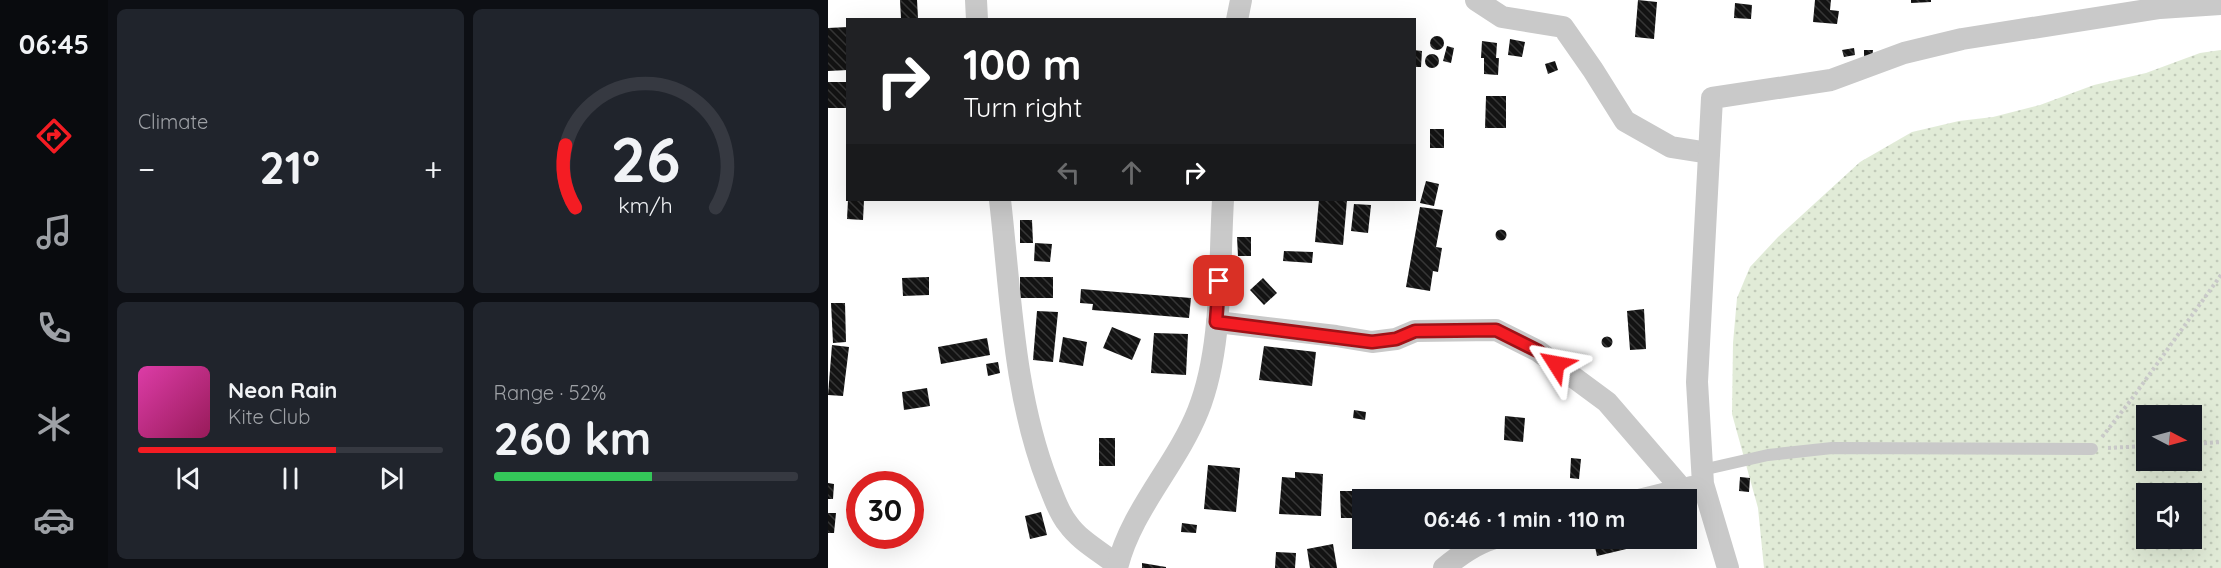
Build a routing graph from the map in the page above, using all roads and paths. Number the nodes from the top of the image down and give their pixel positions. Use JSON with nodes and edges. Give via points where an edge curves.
{"nodes":[{"id":1,"x":976,"y":0,"type":"edge"},
{"id":2,"x":1242,"y":0,"type":"edge"},
{"id":3,"x":1476,"y":0,"type":"edge"},
{"id":4,"x":2221,"y":4,"type":"edge"},
{"id":5,"x":977,"y":18,"type":"edge"},
{"id":6,"x":1238,"y":18,"type":"edge"},
{"id":7,"x":1709,"y":153,"type":"junction"},
{"id":8,"x":1000,"y":201,"type":"edge"},
{"id":9,"x":1223,"y":201,"type":"edge"},
{"id":10,"x":2221,"y":275,"type":"edge"},
{"id":11,"x":1216,"y":322,"type":"junction"},
{"id":12,"x":2221,"y":442,"type":"edge"},
{"id":13,"x":2202,"y":443,"type":"edge"},
{"id":14,"x":2136,"y":447,"type":"edge"},
{"id":15,"x":2092,"y":449,"type":"junction"},
{"id":16,"x":1695,"y":481,"type":"junction"},
{"id":17,"x":1671,"y":489,"type":"edge"},
{"id":18,"x":1471,"y":549,"type":"edge"},
{"id":19,"x":1117,"y":566,"type":"edge"},
{"id":20,"x":1444,"y":568,"type":"edge"},
{"id":21,"x":1728,"y":568,"type":"edge"}],
"edges":[{"from":1,"to":5,"type":"street"},
{"from":2,"to":6,"type":"street"},
{"from":3,"to":7,"type":"street","via":[[1502,17],[1563,27],[1625,121],[1671,147]]},
{"from":4,"to":7,"type":"street","via":[[2160,8],[1962,39],[1904,53],[1831,80],[1712,98]]},
{"from":7,"to":16,"type":"street","via":[[1696,382]]},
{"from":8,"to":19,"type":"street","via":[[1021,384],[1040,460],[1068,525]]},
{"from":9,"to":11,"type":"street"},
{"from":10,"to":15,"type":"path"},
{"from":11,"to":16,"type":"street","via":[[1372,342],[1396,339],[1415,331],[1496,330],[1538,351],[1607,402]]},
{"from":11,"to":19,"type":"street","via":[[1213,363],[1198,412],[1126,540]]},
{"from":12,"to":13,"type":"path"},
{"from":14,"to":15,"type":"path"},
{"from":15,"to":16,"type":"lane","via":[[1832,448],[1768,455]]},
{"from":16,"to":17,"type":"street"},
{"from":16,"to":21,"type":"street"},
{"from":18,"to":20,"type":"street"}]}
